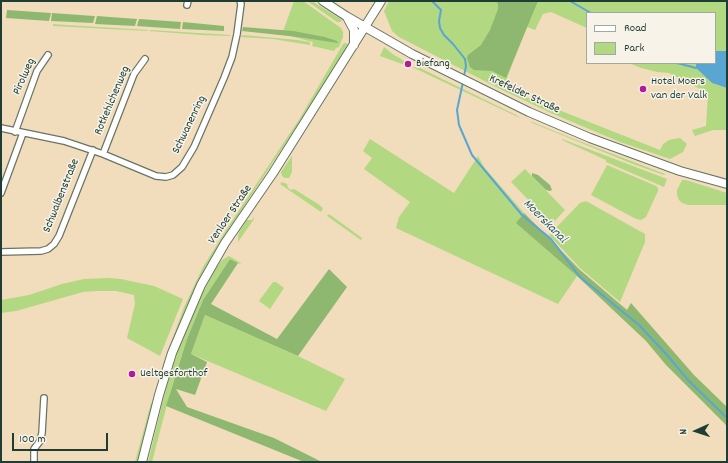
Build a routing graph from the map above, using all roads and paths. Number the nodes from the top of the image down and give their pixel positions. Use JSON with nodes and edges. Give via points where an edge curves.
{"nodes":[{"id":1,"x":240,"y":1,"type":"edge"},
{"id":2,"x":323,"y":1,"type":"edge"},
{"id":3,"x":381,"y":1,"type":"edge"},
{"id":4,"x":346,"y":16,"type":"junction"},
{"id":5,"x":366,"y":27,"type":"junction"},
{"id":6,"x":354,"y":46,"type":"junction"},
{"id":7,"x":48,"y":55,"type":"dead end"},
{"id":8,"x":145,"y":59,"type":"dead end"},
{"id":9,"x":1,"y":128,"type":"edge"},
{"id":10,"x":15,"y":132,"type":"junction"},
{"id":11,"x":23,"y":133,"type":"junction"},
{"id":12,"x":93,"y":150,"type":"junction"},
{"id":13,"x":103,"y":154,"type":"junction"},
{"id":14,"x":727,"y":184,"type":"edge"},
{"id":15,"x":1,"y":193,"type":"edge"},
{"id":16,"x":1,"y":252,"type":"edge"},
{"id":17,"x":44,"y":398,"type":"dead end"},
{"id":18,"x":34,"y":462,"type":"edge"},
{"id":19,"x":142,"y":462,"type":"edge"}],
"edges":[{"from":1,"to":13,"type":"street","name":"Schwanenring","via":[[232,57],[194,147],[177,172],[166,177],[156,176]]},
{"from":2,"to":4,"type":"main road","name":"Krefelder Straße"},
{"from":3,"to":5,"type":"main road","name":"Venloer Straße"},
{"from":4,"to":5,"type":"main road","name":"Krefelder Straße"},
{"from":4,"to":6,"type":"main road","via":[[354,30]]},
{"from":5,"to":6,"type":"main road","name":"Venloer Straße"},
{"from":5,"to":14,"type":"main road","name":"Krefelder Straße","via":[[412,54],[529,112],[590,138],[680,171]]},
{"from":6,"to":19,"type":"main road","name":"Venloer Straße","via":[[229,237],[201,285],[172,353]]},
{"from":7,"to":10,"type":"street","name":"Pirolweg","via":[[37,71]]},
{"from":8,"to":13,"type":"street","name":"Rotkehlchenweg","via":[[134,74]]},
{"from":9,"to":10,"type":"street","name":"Schwanenring"},
{"from":10,"to":11,"type":"street","name":"Schwanenring"},
{"from":11,"to":12,"type":"street","name":"Schwanenring"},
{"from":11,"to":15,"type":"street"},
{"from":12,"to":13,"type":"street","name":"Schwanenring"},
{"from":12,"to":16,"type":"street","name":"Schwalbenstraße","via":[[54,244],[41,251]]},
{"from":17,"to":18,"type":"street","via":[[42,433],[34,449]]}]}
